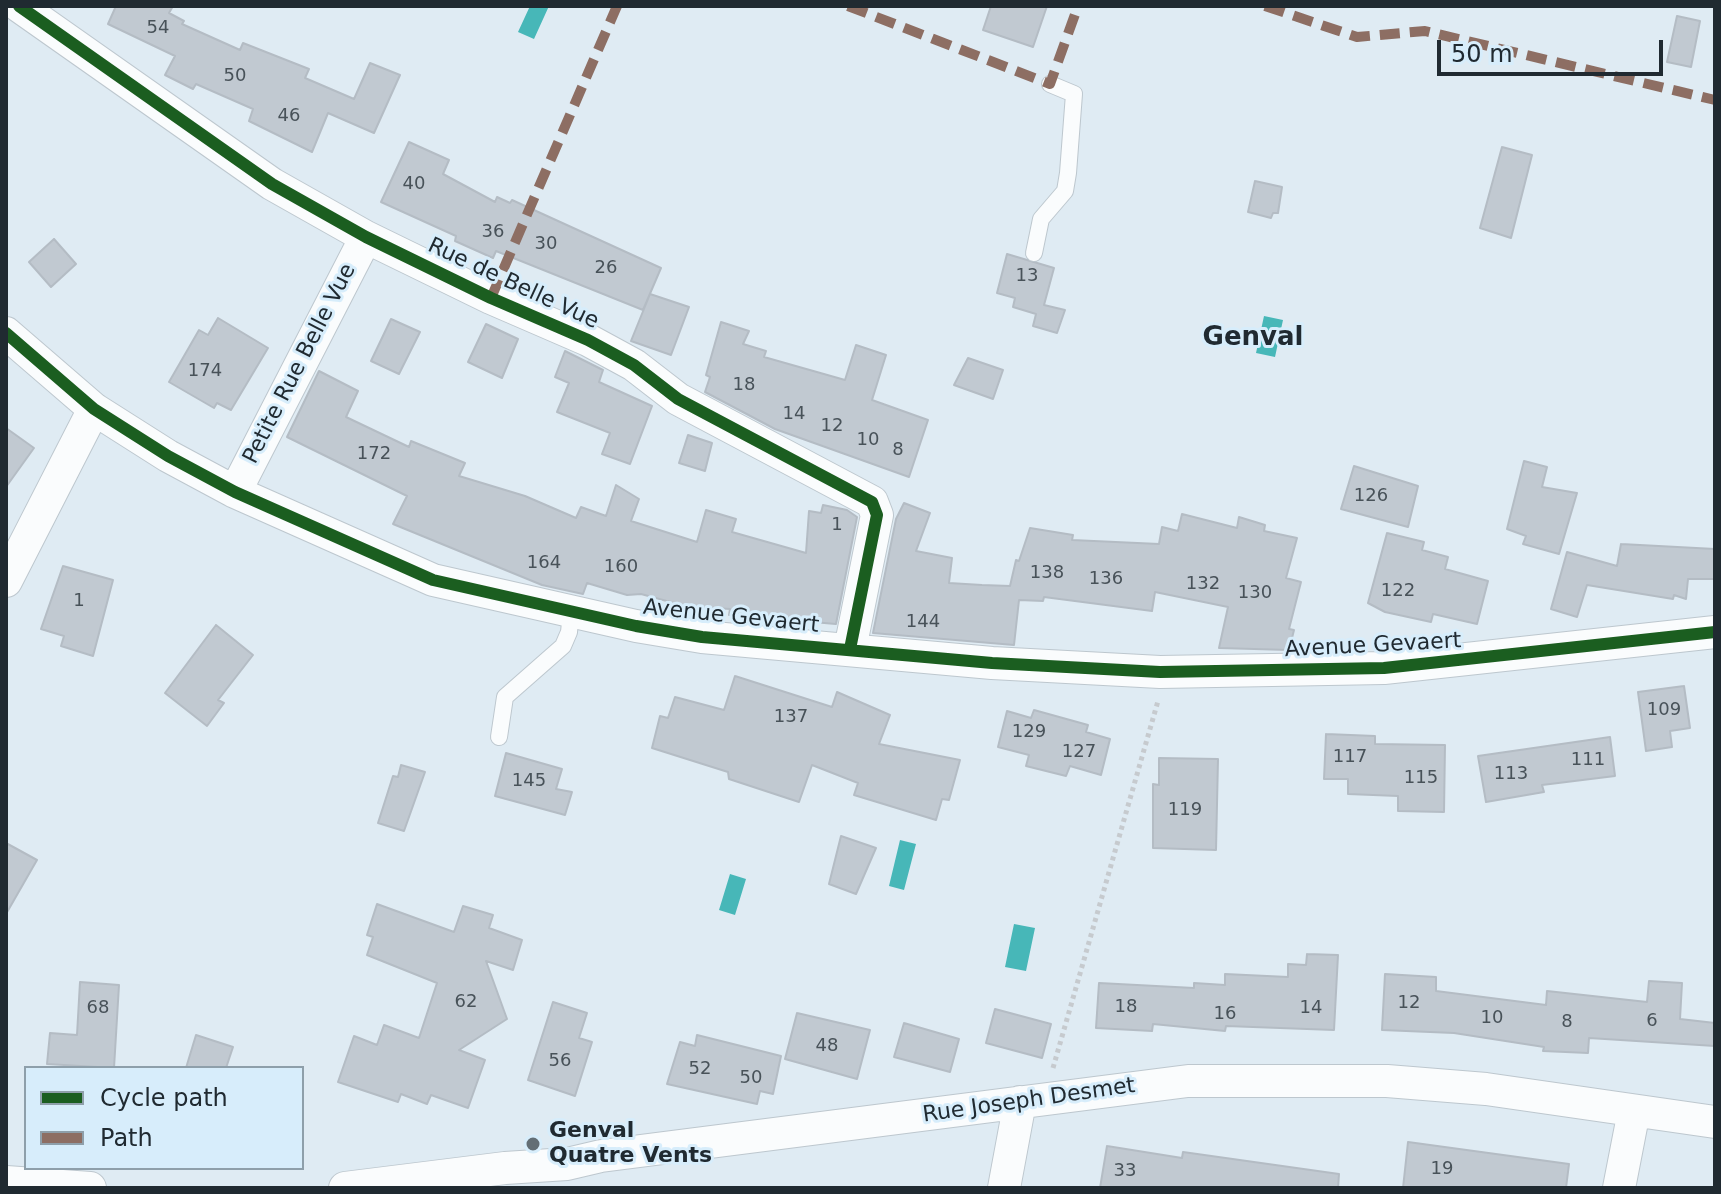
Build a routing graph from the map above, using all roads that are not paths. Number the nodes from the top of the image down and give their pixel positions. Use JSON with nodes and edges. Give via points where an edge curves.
{"nodes":[{"id":1,"x":19,"y":6,"type":"edge"},
{"id":2,"x":1050,"y":84,"type":"dead end"},
{"id":3,"x":366,"y":237,"type":"junction"},
{"id":4,"x":1034,"y":253,"type":"dead end"},
{"id":5,"x":6,"y":333,"type":"edge"},
{"id":6,"x":94,"y":409,"type":"junction"},
{"id":7,"x":235,"y":492,"type":"junction"},
{"id":8,"x":6,"y":581,"type":"edge"},
{"id":9,"x":571,"y":613,"type":"junction"},
{"id":10,"x":1715,"y":632,"type":"edge"},
{"id":11,"x":850,"y":649,"type":"junction"},
{"id":12,"x":499,"y":737,"type":"dead end"},
{"id":13,"x":1032,"y":1101,"type":"junction"},
{"id":14,"x":1634,"y":1111,"type":"junction"},
{"id":15,"x":1715,"y":1122,"type":"edge"},
{"id":16,"x":565,"y":1176,"type":"edge"},
{"id":17,"x":6,"y":1182,"type":"edge"},
{"id":18,"x":90,"y":1188,"type":"edge"},
{"id":19,"x":345,"y":1188,"type":"edge"},
{"id":20,"x":1004,"y":1188,"type":"edge"},
{"id":21,"x":1619,"y":1188,"type":"edge"}],
"edges":[{"from":1,"to":3,"type":"street","name":"Rue de Belle Vue","via":[[272,184]]},
{"from":2,"to":4,"type":"lane","via":[[1074,94],[1068,173],[1065,191],[1041,219]]},
{"from":3,"to":7,"type":"street","name":"Petite Rue Belle Vue"},
{"from":3,"to":11,"type":"street","name":"Rue de Belle Vue","via":[[588,340],[634,365],[678,399],[872,502],[877,515]]},
{"from":5,"to":6,"type":"street","name":"Avenue Gevaert"},
{"from":6,"to":7,"type":"street","name":"Avenue Gevaert"},
{"from":6,"to":8,"type":"street"},
{"from":7,"to":9,"type":"street","name":"Avenue Gevaert","via":[[433,580]]},
{"from":9,"to":11,"type":"street","name":"Avenue Gevaert","via":[[702,637]]},
{"from":9,"to":12,"type":"lane","via":[[563,646],[505,697]]},
{"from":10,"to":11,"type":"street","name":"Avenue Gevaert","via":[[1384,668],[1160,672]]},
{"from":13,"to":14,"type":"street","name":"Rue Joseph Desmet","via":[[1188,1081],[1387,1081]]},
{"from":13,"to":16,"type":"street","name":"Rue Joseph Desmet","via":[[601,1156]]},
{"from":13,"to":20,"type":"street"},
{"from":14,"to":15,"type":"street","name":"Rue Joseph Desmet"},
{"from":14,"to":21,"type":"street"},
{"from":16,"to":19,"type":"street","name":"Rue Joseph Desmet","via":[[505,1168]]},
{"from":17,"to":18,"type":"street"}]}
